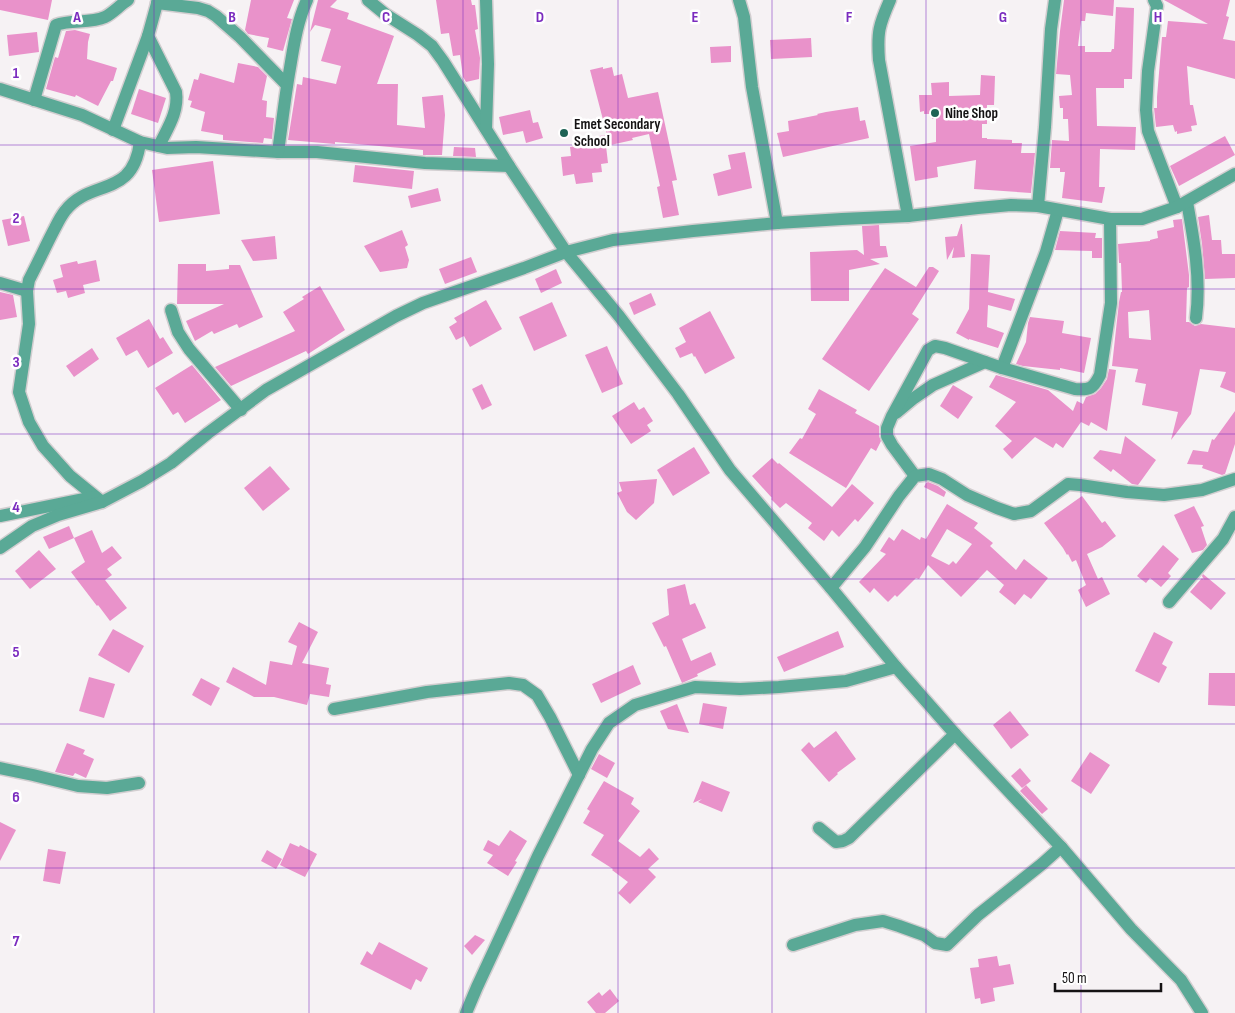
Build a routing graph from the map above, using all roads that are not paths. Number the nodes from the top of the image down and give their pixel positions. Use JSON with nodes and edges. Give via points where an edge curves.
{"nodes":[{"id":1,"x":128,"y":0,"type":"edge"},
{"id":2,"x":307,"y":0,"type":"edge"},
{"id":3,"x":368,"y":0,"type":"edge"},
{"id":4,"x":486,"y":0,"type":"edge"},
{"id":5,"x":739,"y":0,"type":"edge"},
{"id":6,"x":890,"y":0,"type":"edge"},
{"id":7,"x":1055,"y":0,"type":"edge"},
{"id":8,"x":1154,"y":0,"type":"edge"},
{"id":9,"x":157,"y":1,"type":"edge"},
{"id":10,"x":148,"y":36,"type":"junction"},
{"id":11,"x":287,"y":85,"type":"junction"},
{"id":12,"x":0,"y":89,"type":"edge"},
{"id":13,"x":34,"y":100,"type":"junction"},
{"id":14,"x":486,"y":129,"type":"junction"},
{"id":15,"x":113,"y":130,"type":"junction"},
{"id":16,"x":140,"y":142,"type":"junction"},
{"id":17,"x":159,"y":146,"type":"junction"},
{"id":18,"x":278,"y":152,"type":"junction"},
{"id":19,"x":509,"y":166,"type":"junction"},
{"id":20,"x":1235,"y":174,"type":"edge"},
{"id":21,"x":1182,"y":204,"type":"junction"},
{"id":22,"x":1038,"y":206,"type":"junction"},
{"id":23,"x":1058,"y":210,"type":"junction"},
{"id":24,"x":908,"y":216,"type":"junction"},
{"id":25,"x":1110,"y":219,"type":"junction"},
{"id":26,"x":777,"y":223,"type":"junction"},
{"id":27,"x":566,"y":252,"type":"junction"},
{"id":28,"x":0,"y":283,"type":"edge"},
{"id":29,"x":27,"y":291,"type":"junction"},
{"id":30,"x":171,"y":310,"type":"dead end"},
{"id":31,"x":1196,"y":318,"type":"dead end"},
{"id":32,"x":985,"y":362,"type":"junction"},
{"id":33,"x":1002,"y":368,"type":"junction"},
{"id":34,"x":240,"y":410,"type":"junction"},
{"id":35,"x":892,"y":416,"type":"junction"},
{"id":36,"x":915,"y":476,"type":"junction"},
{"id":37,"x":1235,"y":480,"type":"edge"},
{"id":38,"x":98,"y":499,"type":"junction"},
{"id":39,"x":0,"y":516,"type":"edge"},
{"id":40,"x":1235,"y":517,"type":"edge"},
{"id":41,"x":0,"y":548,"type":"edge"},
{"id":42,"x":831,"y":588,"type":"junction"},
{"id":43,"x":1169,"y":602,"type":"dead end"},
{"id":44,"x":896,"y":667,"type":"junction"},
{"id":45,"x":334,"y":709,"type":"dead end"},
{"id":46,"x":955,"y":734,"type":"junction"},
{"id":47,"x":0,"y":768,"type":"edge"},
{"id":48,"x":579,"y":775,"type":"junction"},
{"id":49,"x":138,"y":783,"type":"dead end"},
{"id":50,"x":819,"y":828,"type":"dead end"},
{"id":51,"x":1061,"y":848,"type":"junction"},
{"id":52,"x":793,"y":944,"type":"dead end"},
{"id":53,"x":466,"y":1013,"type":"edge"},
{"id":54,"x":1202,"y":1013,"type":"edge"}],
"edges":[{"from":1,"to":13,"type":"street","via":[[104,17],[56,25]]},
{"from":2,"to":11,"type":"street","via":[[295,39]]},
{"from":3,"to":14,"type":"street","via":[[432,46]]},
{"from":4,"to":14,"type":"street"},
{"from":5,"to":26,"type":"street"},
{"from":6,"to":24,"type":"street","via":[[881,20],[879,60]]},
{"from":7,"to":22,"type":"street"},
{"from":8,"to":21,"type":"street","via":[[1157,6],[1148,71],[1148,131]]},
{"from":9,"to":10,"type":"street"},
{"from":9,"to":11,"type":"street","via":[[208,10]]},
{"from":10,"to":15,"type":"street"},
{"from":10,"to":17,"type":"street","via":[[176,92],[177,101]]},
{"from":11,"to":18,"type":"street"},
{"from":12,"to":13,"type":"street"},
{"from":13,"to":15,"type":"street","via":[[82,115]]},
{"from":14,"to":19,"type":"street"},
{"from":15,"to":16,"type":"street"},
{"from":16,"to":17,"type":"street"},
{"from":16,"to":29,"type":"street","via":[[139,156],[130,172],[116,183],[78,198],[65,211],[29,280]]},
{"from":17,"to":18,"type":"street"},
{"from":18,"to":19,"type":"street"},
{"from":19,"to":27,"type":"street"},
{"from":20,"to":21,"type":"street"},
{"from":21,"to":25,"type":"street","via":[[1142,218]]},
{"from":21,"to":31,"type":"street","via":[[1196,249]]},
{"from":22,"to":23,"type":"street"},
{"from":22,"to":24,"type":"street","via":[[1011,205]]},
{"from":23,"to":25,"type":"street"},
{"from":23,"to":33,"type":"street","via":[[1046,252]]},
{"from":24,"to":26,"type":"street"},
{"from":25,"to":33,"type":"street","via":[[1111,303],[1100,375],[1095,386],[1088,390],[1075,389]]},
{"from":26,"to":27,"type":"street","via":[[613,240]]},
{"from":27,"to":34,"type":"street","via":[[423,303],[266,390]]},
{"from":27,"to":42,"type":"street","via":[[678,394],[730,470]]},
{"from":28,"to":29,"type":"street"},
{"from":29,"to":38,"type":"street","via":[[29,324],[19,392],[29,422],[43,446],[70,476]]},
{"from":30,"to":34,"type":"street","via":[[178,332],[189,349]]},
{"from":32,"to":33,"type":"street"},
{"from":32,"to":35,"type":"street","via":[[933,385]]},
{"from":32,"to":35,"type":"street","via":[[946,348],[935,346],[928,350]]},
{"from":34,"to":38,"type":"street","via":[[142,482]]},
{"from":35,"to":36,"type":"street","via":[[887,436]]},
{"from":36,"to":37,"type":"street","via":[[929,474],[967,495],[1014,514],[1031,511],[1068,484],[1164,495],[1202,490]]},
{"from":36,"to":42,"type":"street","via":[[865,547]]},
{"from":38,"to":39,"type":"street"},
{"from":38,"to":41,"type":"street","via":[[32,526]]},
{"from":40,"to":43,"type":"street","via":[[1223,539]]},
{"from":42,"to":44,"type":"street"},
{"from":44,"to":46,"type":"street"},
{"from":44,"to":48,"type":"street","via":[[846,681],[740,689],[695,687],[635,705],[609,724]]},
{"from":45,"to":48,"type":"street","via":[[427,692],[509,683],[523,685],[537,694]]},
{"from":46,"to":50,"type":"street","via":[[849,838],[836,842]]},
{"from":46,"to":51,"type":"street"},
{"from":47,"to":49,"type":"street","via":[[78,786],[107,788]]},
{"from":48,"to":53,"type":"street"},
{"from":51,"to":52,"type":"street","via":[[978,915],[947,945],[883,921],[856,925]]},
{"from":51,"to":54,"type":"street","via":[[1181,980]]}]}
